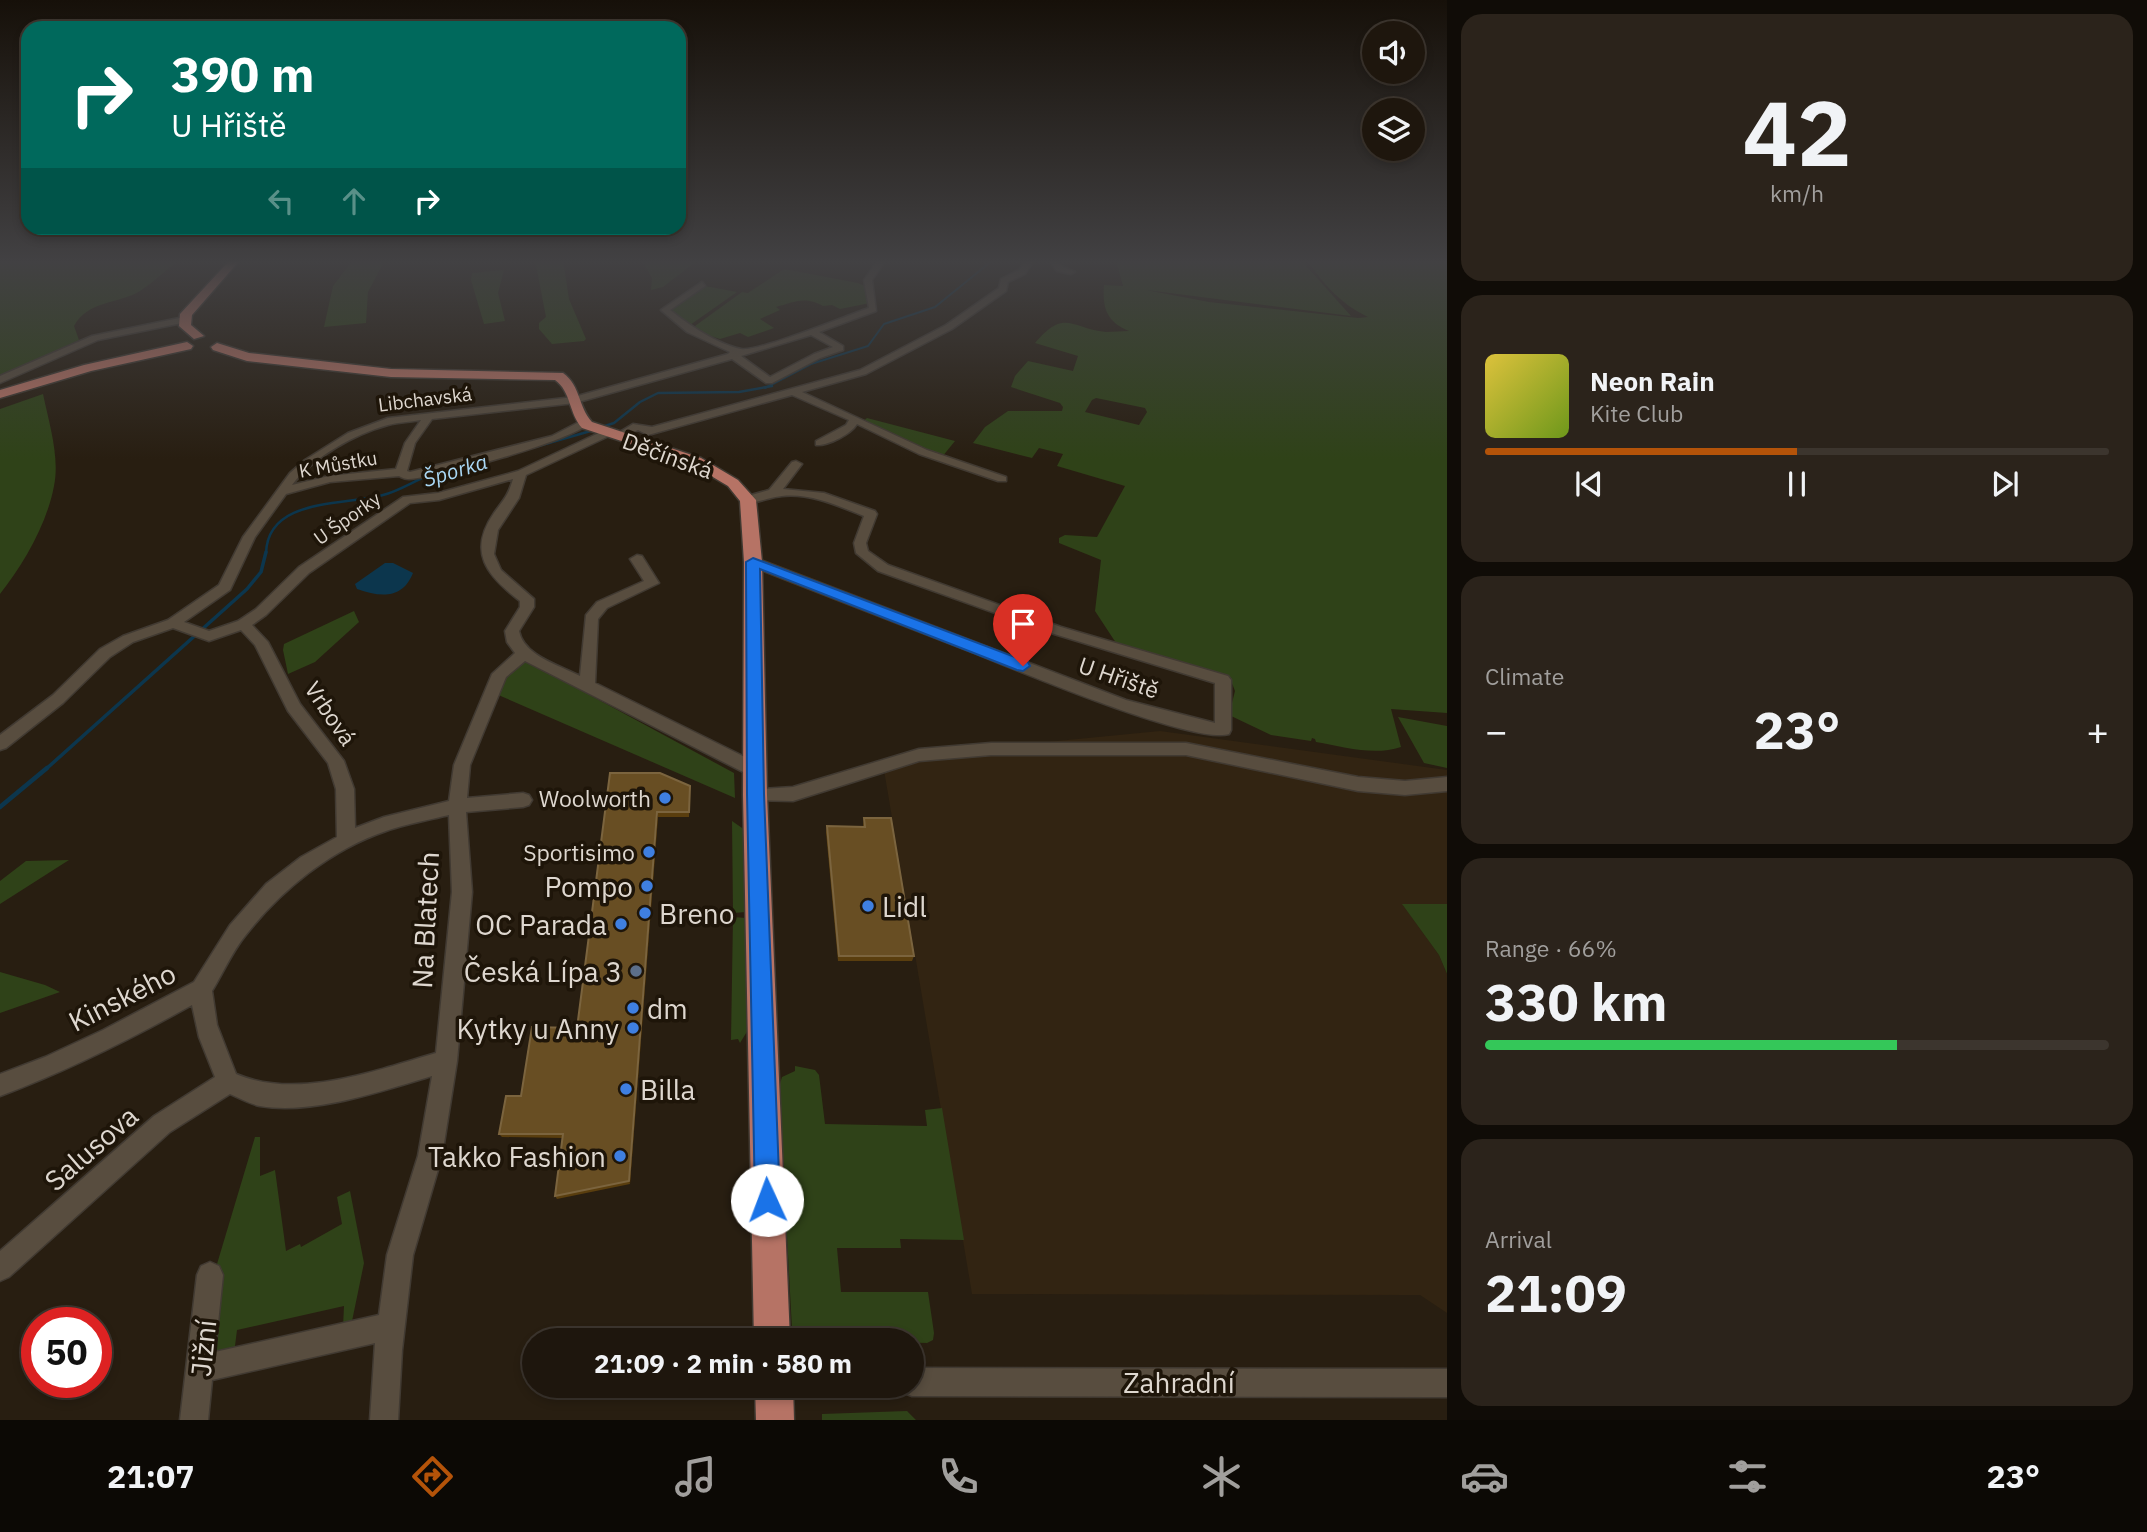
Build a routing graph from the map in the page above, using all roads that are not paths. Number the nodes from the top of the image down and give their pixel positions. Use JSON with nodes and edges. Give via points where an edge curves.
{"nodes":[{"id":1,"x":146,"y":326,"type":"edge"},
{"id":2,"x":186,"y":326,"type":"edge"},
{"id":3,"x":685,"y":326,"type":"edge"},
{"id":4,"x":828,"y":326,"type":"edge"},
{"id":5,"x":951,"y":326,"type":"edge"},
{"id":6,"x":813,"y":332,"type":"junction"},
{"id":7,"x":209,"y":341,"type":"junction"},
{"id":8,"x":736,"y":353,"type":"junction"},
{"id":9,"x":0,"y":380,"type":"edge"},
{"id":10,"x":791,"y":391,"type":"junction"},
{"id":11,"x":0,"y":394,"type":"edge"},
{"id":12,"x":575,"y":400,"type":"junction"},
{"id":13,"x":428,"y":418,"type":"junction"},
{"id":14,"x":855,"y":419,"type":"junction"},
{"id":15,"x":600,"y":430,"type":"junction"},
{"id":16,"x":643,"y":437,"type":"junction"},
{"id":17,"x":820,"y":443,"type":"dead end"},
{"id":18,"x":796,"y":464,"type":"dead end"},
{"id":19,"x":522,"y":473,"type":"junction"},
{"id":20,"x":1002,"y":479,"type":"dead end"},
{"id":21,"x":406,"y":484,"type":"junction"},
{"id":22,"x":281,"y":492,"type":"junction"},
{"id":23,"x":773,"y":493,"type":"junction"},
{"id":24,"x":748,"y":500,"type":"junction"},
{"id":25,"x":637,"y":559,"type":"dead end"},
{"id":26,"x":753,"y":562,"type":"junction"},
{"id":27,"x":173,"y":623,"type":"junction"},
{"id":28,"x":243,"y":624,"type":"junction"},
{"id":29,"x":521,"y":656,"type":"junction"},
{"id":30,"x":587,"y":686,"type":"junction"},
{"id":31,"x":0,"y":744,"type":"edge"},
{"id":32,"x":755,"y":770,"type":"junction"},
{"id":33,"x":1447,"y":784,"type":"edge"},
{"id":34,"x":755,"y":794,"type":"junction"},
{"id":35,"x":523,"y":800,"type":"dead end"},
{"id":36,"x":457,"y":806,"type":"junction"},
{"id":37,"x":346,"y":841,"type":"junction"},
{"id":38,"x":201,"y":989,"type":"junction"},
{"id":39,"x":446,"y":1061,"type":"junction"},
{"id":40,"x":228,"y":1082,"type":"junction"},
{"id":41,"x":0,"y":1085,"type":"edge"},
{"id":42,"x":0,"y":1268,"type":"edge"},
{"id":43,"x":210,"y":1275,"type":"dead end"},
{"id":44,"x":392,"y":1326,"type":"junction"},
{"id":45,"x":772,"y":1328,"type":"edge"},
{"id":46,"x":201,"y":1369,"type":"junction"},
{"id":47,"x":924,"y":1382,"type":"edge"},
{"id":48,"x":1447,"y":1383,"type":"edge"},
{"id":49,"x":774,"y":1398,"type":"edge"},
{"id":50,"x":194,"y":1420,"type":"edge"},
{"id":51,"x":384,"y":1420,"type":"edge"},
{"id":52,"x":775,"y":1420,"type":"edge"}],
"edges":[{"from":1,"to":9,"type":"street","via":[[95,338]]},
{"from":2,"to":7,"type":"main road"},
{"from":3,"to":8,"type":"street"},
{"from":4,"to":6,"type":"street","name":"Libchavská"},
{"from":5,"to":10,"type":"street","via":[[863,372]]},
{"from":6,"to":8,"type":"street","name":"Libchavská"},
{"from":6,"to":8,"type":"street","via":[[840,348],[769,381]]},
{"from":7,"to":11,"type":"main road","via":[[88,368]]},
{"from":7,"to":12,"type":"main road","via":[[247,357],[410,375],[546,373],[567,381]]},
{"from":8,"to":12,"type":"street","name":"Libchavská"},
{"from":10,"to":14,"type":"street"},
{"from":10,"to":16,"type":"street"},
{"from":12,"to":13,"type":"street","name":"Libchavská"},
{"from":12,"to":15,"type":"main road","via":[[580,418]]},
{"from":13,"to":21,"type":"street","name":"K Můstku","via":[[410,443]]},
{"from":13,"to":22,"type":"street","name":"Libchavská","via":[[364,428],[309,462]]},
{"from":14,"to":17,"type":"street","via":[[850,427]]},
{"from":14,"to":20,"type":"street","via":[[923,452]]},
{"from":15,"to":16,"type":"main road","name":"Děčínská"},
{"from":15,"to":19,"type":"street","name":"U Šporky"},
{"from":15,"to":21,"type":"street","name":"K Můstku","via":[[455,466]]},
{"from":16,"to":24,"type":"main road","name":"Děčínská","via":[[716,471]]},
{"from":18,"to":23,"type":"street"},
{"from":19,"to":21,"type":"street","name":"U Šporky","via":[[439,496]]},
{"from":19,"to":29,"type":"street","via":[[486,548],[494,573],[527,599],[512,631]]},
{"from":21,"to":22,"type":"street","name":"K Můstku","via":[[330,479]]},
{"from":21,"to":28,"type":"street","name":"U Šporky"},
{"from":22,"to":27,"type":"street","name":"Libchavská","via":[[249,537],[225,587]]},
{"from":23,"to":24,"type":"street"},
{"from":23,"to":26,"type":"street","name":"U Hřiště","via":[[819,494],[871,514],[860,542],[862,553],[883,568],[1056,630],[1223,680],[1223,730],[1121,704]]},
{"from":24,"to":26,"type":"main road"},
{"from":25,"to":30,"type":"street","via":[[652,583],[603,605],[591,618]]},
{"from":26,"to":32,"type":"main road"},
{"from":27,"to":28,"type":"street","name":"U Šporky","via":[[197,633],[225,632]]},
{"from":27,"to":31,"type":"street","name":"Libchavská","via":[[128,639],[105,653],[58,699]]},
{"from":28,"to":37,"type":"street","name":"Vrbová","via":[[261,642],[294,707],[336,761],[345,789]]},
{"from":29,"to":30,"type":"street"},
{"from":29,"to":36,"type":"street","name":"Na Blatech","via":[[500,674],[474,734],[462,765]]},
{"from":30,"to":32,"type":"street"},
{"from":32,"to":34,"type":"main road"},
{"from":33,"to":34,"type":"street","via":[[1405,788],[1358,784],[1186,750],[992,748],[919,755],[793,794]]},
{"from":34,"to":45,"type":"main road"},
{"from":35,"to":36,"type":"street","name":"Kinského"},
{"from":36,"to":37,"type":"street","name":"Kinského","via":[[384,824]]},
{"from":36,"to":39,"type":"street","name":"Na Blatech","via":[[462,892]]},
{"from":37,"to":38,"type":"street","name":"Kinského","via":[[273,890],[237,931]]},
{"from":38,"to":40,"type":"street","via":[[209,1041]]},
{"from":38,"to":41,"type":"street","name":"Kinského","via":[[99,1044]]},
{"from":39,"to":40,"type":"street","via":[[309,1094],[262,1095]]},
{"from":39,"to":44,"type":"street","name":"Na Blatech","via":[[430,1156],[400,1255]]},
{"from":40,"to":42,"type":"street","name":"Salusova","via":[[162,1125]]},
{"from":43,"to":46,"type":"street","name":"Jižní"},
{"from":44,"to":46,"type":"street"},
{"from":44,"to":51,"type":"street","name":"Na Blatech"},
{"from":46,"to":50,"type":"street","name":"Jižní"},
{"from":47,"to":48,"type":"street","name":"Zahradní"},
{"from":49,"to":52,"type":"main road"}]}
